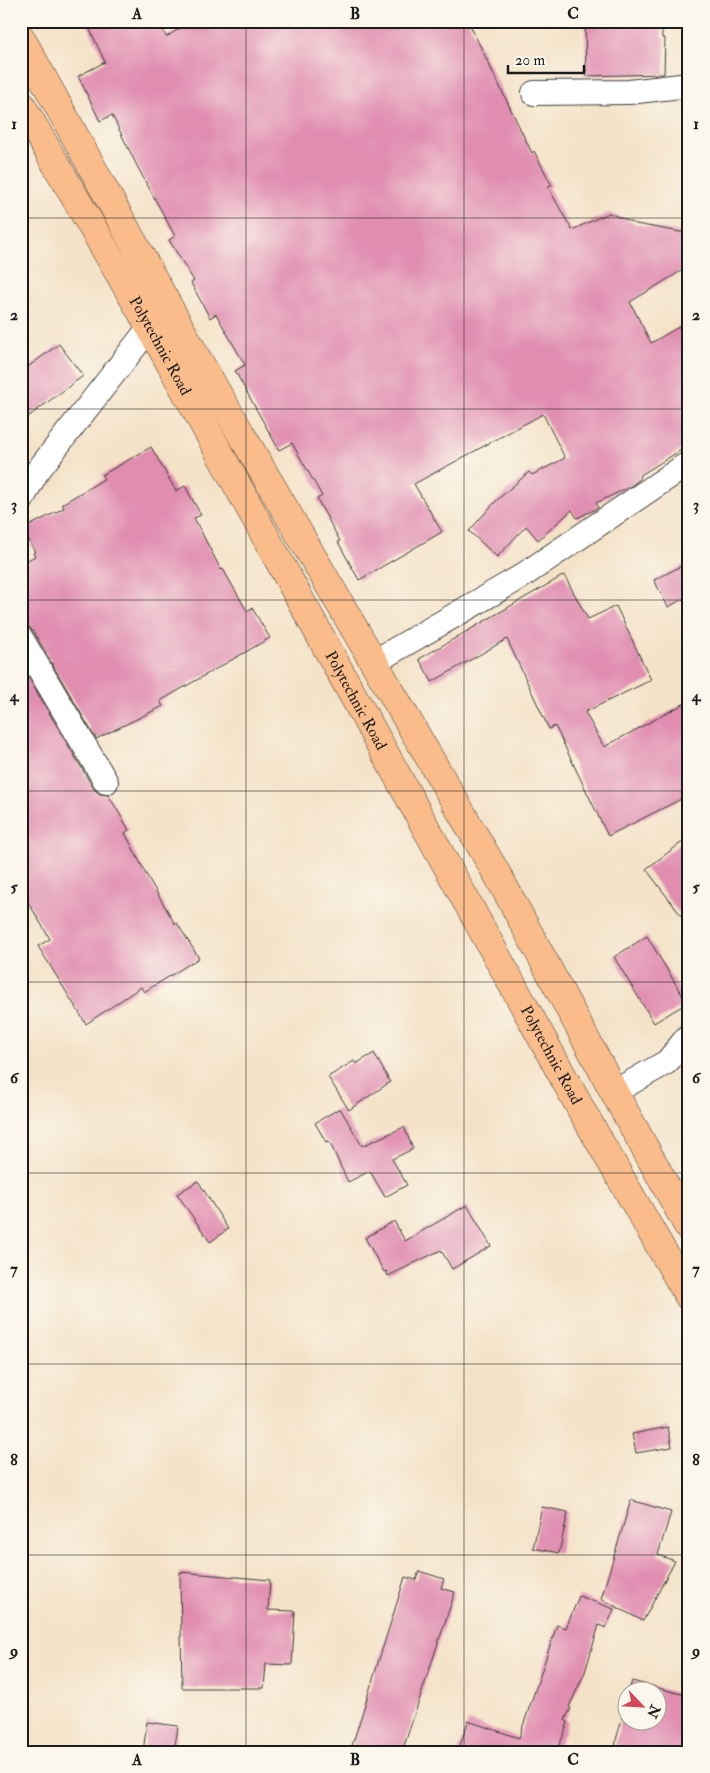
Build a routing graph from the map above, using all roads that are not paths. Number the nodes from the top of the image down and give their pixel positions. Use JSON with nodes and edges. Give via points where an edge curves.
{"nodes":[{"id":1,"x":21,"y":38,"type":"edge"},
{"id":2,"x":689,"y":85,"type":"edge"},
{"id":3,"x":534,"y":93,"type":"dead end"},
{"id":4,"x":21,"y":104,"type":"edge"},
{"id":5,"x":150,"y":327,"type":"junction"},
{"id":6,"x":689,"y":463,"type":"edge"},
{"id":7,"x":21,"y":501,"type":"edge"},
{"id":8,"x":21,"y":638,"type":"edge"},
{"id":9,"x":374,"y":662,"type":"junction"},
{"id":10,"x":106,"y":782,"type":"dead end"},
{"id":11,"x":689,"y":1035,"type":"edge"},
{"id":12,"x":614,"y":1092,"type":"junction"},
{"id":13,"x":689,"y":1228,"type":"edge"},
{"id":14,"x":689,"y":1297,"type":"edge"}],
"edges":[{"from":1,"to":9,"type":"main road","name":"Polytechnic Road","via":[[193,351]]},
{"from":2,"to":3,"type":"street","via":[[629,92]]},
{"from":4,"to":5,"type":"main road","name":"Polytechnic Road"},
{"from":5,"to":7,"type":"street","via":[[36,473]]},
{"from":5,"to":14,"type":"main road","name":"Polytechnic Road","via":[[577,1102]]},
{"from":6,"to":9,"type":"street","via":[[519,578]]},
{"from":8,"to":10,"type":"street"},
{"from":9,"to":12,"type":"main road","name":"Polytechnic Road","via":[[501,881]]},
{"from":11,"to":12,"type":"street","via":[[667,1062]]},
{"from":12,"to":13,"type":"main road","name":"Polytechnic Road"}]}
